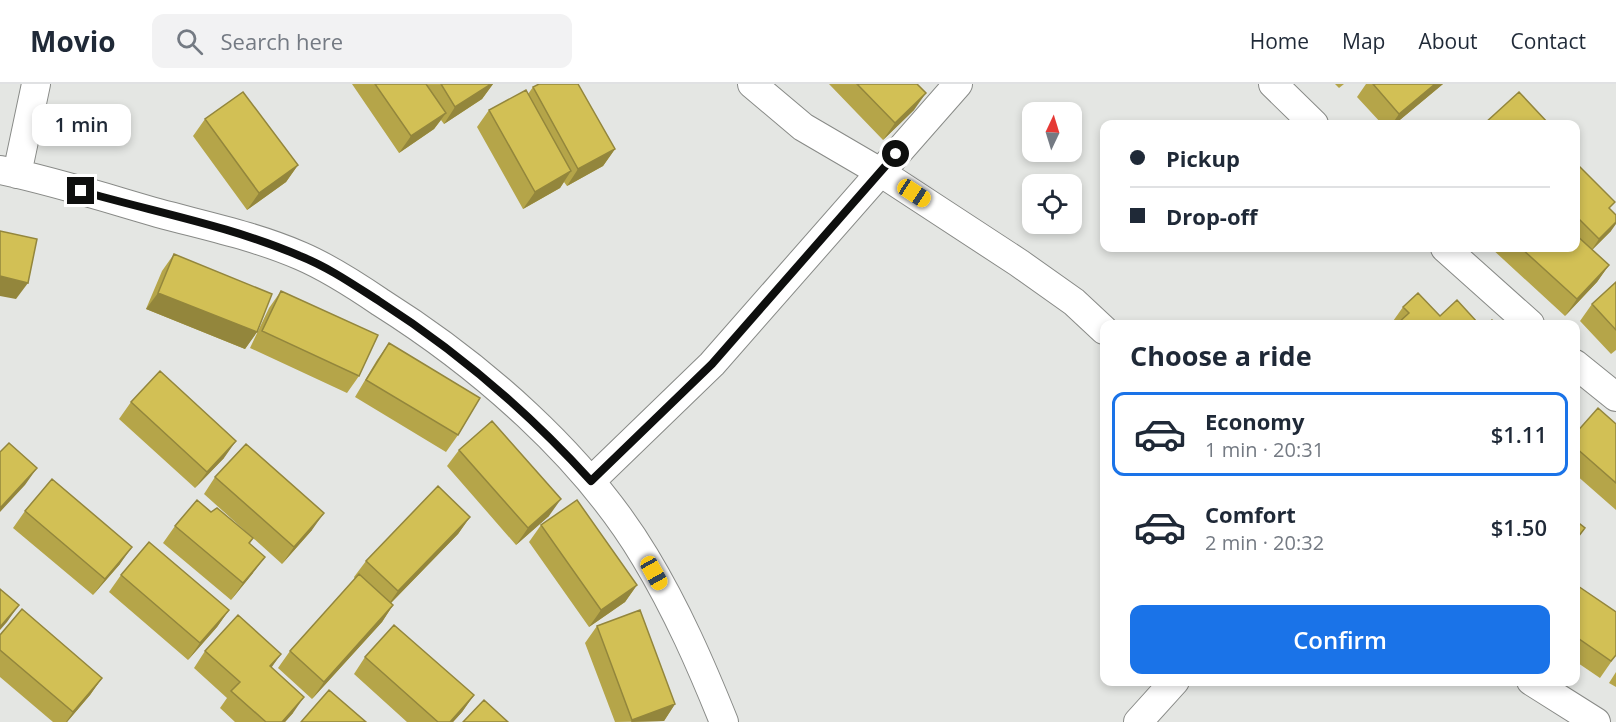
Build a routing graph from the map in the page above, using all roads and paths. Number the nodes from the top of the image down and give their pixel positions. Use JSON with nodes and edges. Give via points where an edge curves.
{"nodes":[{"id":1,"x":36,"y":84,"type":"edge"},
{"id":2,"x":752,"y":84,"type":"edge"},
{"id":3,"x":958,"y":84,"type":"edge"},
{"id":4,"x":1273,"y":84,"type":"edge"},
{"id":5,"x":1310,"y":120,"type":"edge"},
{"id":6,"x":9,"y":172,"type":"edge"},
{"id":7,"x":880,"y":172,"type":"junction"},
{"id":8,"x":1449,"y":252,"type":"edge"},
{"id":9,"x":1526,"y":320,"type":"edge"},
{"id":10,"x":1100,"y":326,"type":"edge"},
{"id":11,"x":1580,"y":368,"type":"edge"},
{"id":12,"x":1616,"y":397,"type":"edge"},
{"id":13,"x":591,"y":481,"type":"junction"},
{"id":14,"x":1170,"y":686,"type":"edge"},
{"id":15,"x":1539,"y":686,"type":"edge"},
{"id":16,"x":724,"y":722,"type":"edge"},
{"id":17,"x":1138,"y":722,"type":"edge"},
{"id":18,"x":1596,"y":722,"type":"edge"}],
"edges":[{"from":1,"to":6,"type":"street"},
{"from":2,"to":7,"type":"street","via":[[803,127]]},
{"from":3,"to":7,"type":"street"},
{"from":4,"to":5,"type":"street"},
{"from":6,"to":13,"type":"street","via":[[255,238],[350,282],[416,324],[479,373]]},
{"from":7,"to":10,"type":"street","via":[[1019,262]]},
{"from":7,"to":13,"type":"street","via":[[712,364]]},
{"from":8,"to":9,"type":"street"},
{"from":11,"to":12,"type":"street"},
{"from":13,"to":16,"type":"street","via":[[644,555],[675,610]]},
{"from":14,"to":17,"type":"street"},
{"from":15,"to":18,"type":"street"}]}
